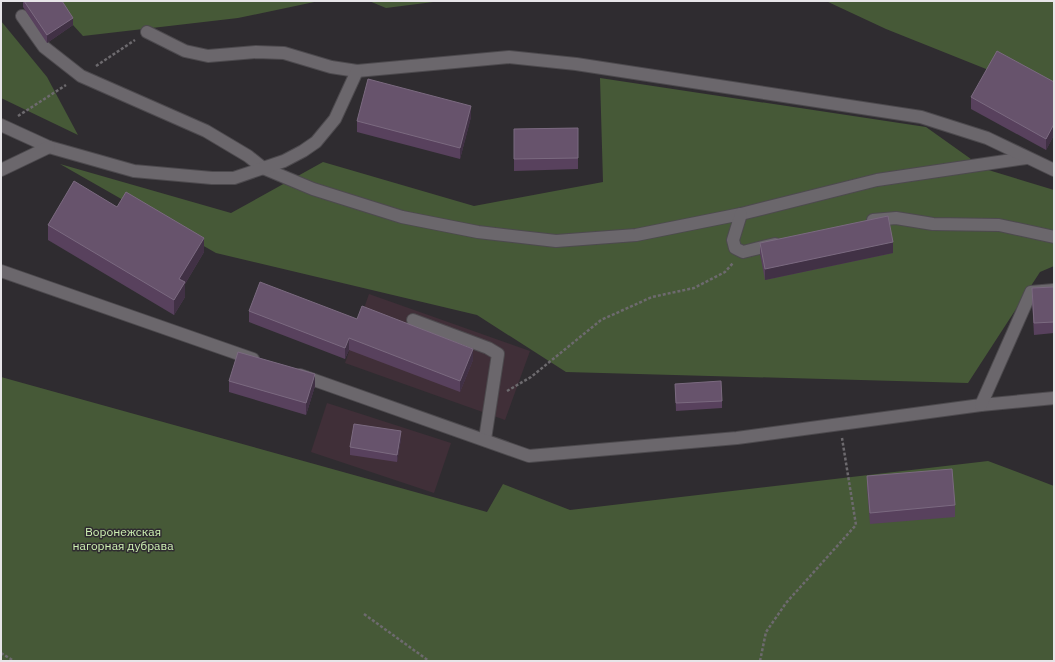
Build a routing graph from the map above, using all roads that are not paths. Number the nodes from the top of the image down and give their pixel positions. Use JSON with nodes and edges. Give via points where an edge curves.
{"nodes":[{"id":1,"x":22,"y":16,"type":"dead end"},
{"id":2,"x":147,"y":32,"type":"dead end"},
{"id":3,"x":357,"y":71,"type":"junction"},
{"id":4,"x":2,"y":127,"type":"edge"},
{"id":5,"x":49,"y":147,"type":"junction"},
{"id":6,"x":1026,"y":158,"type":"junction"},
{"id":7,"x":263,"y":168,"type":"junction"},
{"id":8,"x":1,"y":170,"type":"edge"},
{"id":9,"x":1054,"y":170,"type":"edge"},
{"id":10,"x":741,"y":214,"type":"junction"},
{"id":11,"x":861,"y":223,"type":"edge"},
{"id":12,"x":1054,"y":237,"type":"edge"},
{"id":13,"x":788,"y":240,"type":"edge"},
{"id":14,"x":1,"y":270,"type":"edge"},
{"id":15,"x":1054,"y":290,"type":"edge"},
{"id":16,"x":413,"y":320,"type":"dead end"},
{"id":17,"x":267,"y":363,"type":"edge"},
{"id":18,"x":289,"y":371,"type":"edge"},
{"id":19,"x":1054,"y":398,"type":"edge"},
{"id":20,"x":981,"y":404,"type":"junction"},
{"id":21,"x":485,"y":439,"type":"junction"}],
"edges":[{"from":1,"to":7,"type":"street","via":[[44,47],[81,76],[206,131]]},
{"from":2,"to":3,"type":"street","via":[[185,51],[208,56],[256,52],[284,53],[330,67]]},
{"from":3,"to":6,"type":"street","via":[[509,57],[576,64],[921,117],[987,138]]},
{"from":3,"to":7,"type":"street","via":[[335,119],[316,142],[284,161]]},
{"from":4,"to":5,"type":"street"},
{"from":5,"to":7,"type":"street","via":[[134,171],[234,178]]},
{"from":5,"to":8,"type":"street"},
{"from":6,"to":9,"type":"street"},
{"from":6,"to":10,"type":"street","via":[[877,180]]},
{"from":7,"to":10,"type":"street","via":[[313,189],[402,217],[478,232],[556,241],[636,235]]},
{"from":10,"to":13,"type":"street","via":[[733,240],[735,248],[743,252]]},
{"from":11,"to":12,"type":"street","via":[[896,218],[933,224],[999,225]]},
{"from":14,"to":17,"type":"street"},
{"from":15,"to":20,"type":"street","via":[[1031,292]]},
{"from":16,"to":21,"type":"street","via":[[498,354]]},
{"from":18,"to":21,"type":"street"},
{"from":19,"to":20,"type":"street"},
{"from":20,"to":21,"type":"street","via":[[737,438],[529,456]]}]}
